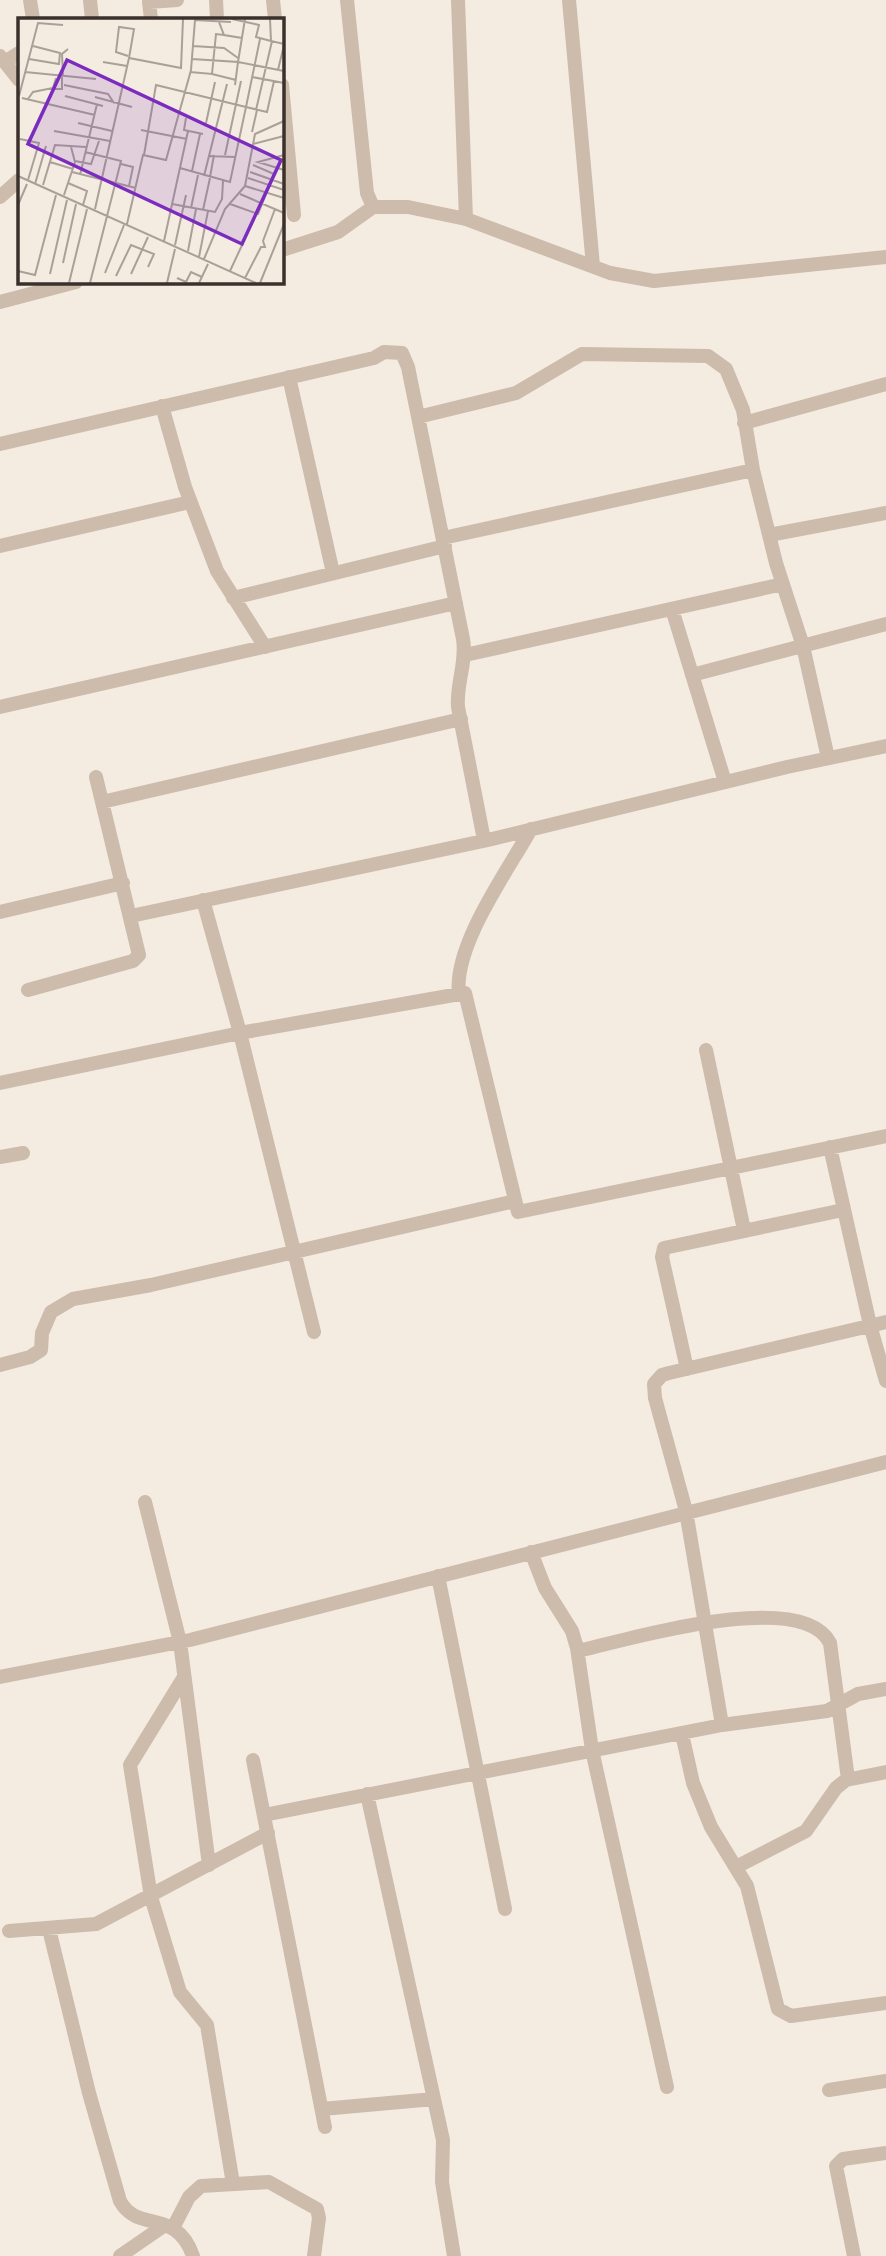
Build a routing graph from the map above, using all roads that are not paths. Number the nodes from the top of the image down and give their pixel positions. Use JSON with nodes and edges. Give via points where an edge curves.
{"nodes":[{"id":1,"x":30,"y":0,"type":"edge"},
{"id":2,"x":89,"y":0,"type":"edge"},
{"id":3,"x":177,"y":0,"type":"edge"},
{"id":4,"x":216,"y":0,"type":"edge"},
{"id":5,"x":273,"y":0,"type":"edge"},
{"id":6,"x":347,"y":0,"type":"edge"},
{"id":7,"x":457,"y":0,"type":"edge"},
{"id":8,"x":569,"y":0,"type":"edge"},
{"id":9,"x":149,"y":1,"type":"edge"},
{"id":10,"x":33,"y":18,"type":"edge"},
{"id":11,"x":92,"y":18,"type":"edge"},
{"id":12,"x":217,"y":18,"type":"edge"},
{"id":13,"x":275,"y":18,"type":"edge"},
{"id":14,"x":2,"y":59,"type":"edge"},
{"id":15,"x":18,"y":79,"type":"edge"},
{"id":16,"x":284,"y":107,"type":"edge"},
{"id":17,"x":18,"y":181,"type":"edge"},
{"id":18,"x":0,"y":197,"type":"edge"},
{"id":19,"x":373,"y":207,"type":"junction"},
{"id":20,"x":294,"y":215,"type":"dead end"},
{"id":21,"x":466,"y":219,"type":"junction"},
{"id":22,"x":284,"y":249,"type":"edge"},
{"id":23,"x":886,"y":257,"type":"edge"},
{"id":24,"x":593,"y":266,"type":"junction"},
{"id":25,"x":68,"y":284,"type":"edge"},
{"id":26,"x":0,"y":302,"type":"edge"},
{"id":27,"x":289,"y":377,"type":"junction"},
{"id":28,"x":886,"y":384,"type":"edge"},
{"id":29,"x":162,"y":406,"type":"junction"},
{"id":30,"x":418,"y":417,"type":"junction"},
{"id":31,"x":744,"y":423,"type":"junction"},
{"id":32,"x":0,"y":444,"type":"edge"},
{"id":33,"x":753,"y":470,"type":"junction"},
{"id":34,"x":190,"y":502,"type":"junction"},
{"id":35,"x":886,"y":513,"type":"edge"},
{"id":36,"x":769,"y":535,"type":"junction"},
{"id":37,"x":444,"y":542,"type":"junction"},
{"id":38,"x":0,"y":546,"type":"edge"},
{"id":39,"x":333,"y":573,"type":"junction"},
{"id":40,"x":783,"y":584,"type":"junction"},
{"id":41,"x":233,"y":598,"type":"junction"},
{"id":42,"x":456,"y":603,"type":"junction"},
{"id":43,"x":672,"y":609,"type":"junction"},
{"id":44,"x":886,"y":624,"type":"edge"},
{"id":45,"x":803,"y":646,"type":"junction"},
{"id":46,"x":265,"y":647,"type":"junction"},
{"id":47,"x":465,"y":655,"type":"junction"},
{"id":48,"x":692,"y":676,"type":"junction"},
{"id":49,"x":0,"y":707,"type":"edge"},
{"id":50,"x":461,"y":719,"type":"junction"},
{"id":51,"x":886,"y":746,"type":"edge"},
{"id":52,"x":828,"y":758,"type":"junction"},
{"id":53,"x":96,"y":777,"type":"dead end"},
{"id":54,"x":725,"y":782,"type":"junction"},
{"id":55,"x":102,"y":802,"type":"junction"},
{"id":56,"x":531,"y":829,"type":"junction"},
{"id":57,"x":484,"y":840,"type":"junction"},
{"id":58,"x":122,"y":883,"type":"junction"},
{"id":59,"x":203,"y":900,"type":"junction"},
{"id":60,"x":0,"y":912,"type":"edge"},
{"id":61,"x":131,"y":916,"type":"junction"},
{"id":62,"x":28,"y":990,"type":"dead end"},
{"id":63,"x":459,"y":994,"type":"junction"},
{"id":64,"x":240,"y":1033,"type":"junction"},
{"id":65,"x":706,"y":1050,"type":"dead end"},
{"id":66,"x":0,"y":1083,"type":"edge"},
{"id":67,"x":886,"y":1136,"type":"edge"},
{"id":68,"x":830,"y":1147,"type":"junction"},
{"id":69,"x":23,"y":1153,"type":"dead end"},
{"id":70,"x":0,"y":1157,"type":"edge"},
{"id":71,"x":731,"y":1167,"type":"junction"},
{"id":72,"x":515,"y":1201,"type":"junction"},
{"id":73,"x":843,"y":1210,"type":"junction"},
{"id":74,"x":744,"y":1230,"type":"junction"},
{"id":75,"x":294,"y":1251,"type":"junction"},
{"id":76,"x":886,"y":1322,"type":"edge"},
{"id":77,"x":870,"y":1325,"type":"junction"},
{"id":78,"x":313,"y":1332,"type":"dead end"},
{"id":79,"x":0,"y":1365,"type":"edge"},
{"id":80,"x":687,"y":1369,"type":"junction"},
{"id":81,"x":886,"y":1381,"type":"edge"},
{"id":82,"x":886,"y":1462,"type":"edge"},
{"id":83,"x":145,"y":1502,"type":"dead end"},
{"id":84,"x":686,"y":1511,"type":"junction"},
{"id":85,"x":531,"y":1552,"type":"junction"},
{"id":86,"x":438,"y":1576,"type":"junction"},
{"id":87,"x":705,"y":1622,"type":"junction"},
{"id":88,"x":180,"y":1642,"type":"junction"},
{"id":89,"x":578,"y":1651,"type":"junction"},
{"id":90,"x":0,"y":1677,"type":"edge"},
{"id":91,"x":184,"y":1677,"type":"junction"},
{"id":92,"x":886,"y":1689,"type":"edge"},
{"id":93,"x":840,"y":1706,"type":"junction"},
{"id":94,"x":722,"y":1725,"type":"junction"},
{"id":95,"x":682,"y":1734,"type":"junction"},
{"id":96,"x":592,"y":1750,"type":"junction"},
{"id":97,"x":253,"y":1760,"type":"dead end"},
{"id":98,"x":478,"y":1771,"type":"junction"},
{"id":99,"x":886,"y":1772,"type":"edge"},
{"id":100,"x":848,"y":1779,"type":"junction"},
{"id":101,"x":367,"y":1794,"type":"junction"},
{"id":102,"x":264,"y":1815,"type":"junction"},
{"id":103,"x":268,"y":1833,"type":"junction"},
{"id":104,"x":209,"y":1865,"type":"junction"},
{"id":105,"x":736,"y":1867,"type":"junction"},
{"id":106,"x":151,"y":1897,"type":"junction"},
{"id":107,"x":505,"y":1909,"type":"dead end"},
{"id":108,"x":49,"y":1929,"type":"junction"},
{"id":109,"x":9,"y":1931,"type":"dead end"},
{"id":110,"x":886,"y":2003,"type":"edge"},
{"id":111,"x":886,"y":2081,"type":"edge"},
{"id":112,"x":667,"y":2087,"type":"dead end"},
{"id":113,"x":830,"y":2090,"type":"dead end"},
{"id":114,"x":434,"y":2099,"type":"junction"},
{"id":115,"x":322,"y":2109,"type":"junction"},
{"id":116,"x":325,"y":2127,"type":"dead end"},
{"id":117,"x":886,"y":2152,"type":"edge"},
{"id":118,"x":233,"y":2184,"type":"junction"},
{"id":119,"x":169,"y":2227,"type":"junction"},
{"id":120,"x":120,"y":2256,"type":"edge"},
{"id":121,"x":194,"y":2256,"type":"edge"},
{"id":122,"x":314,"y":2256,"type":"edge"},
{"id":123,"x":454,"y":2256,"type":"edge"},
{"id":124,"x":854,"y":2256,"type":"edge"}],
"edges":[{"from":1,"to":10,"type":"street"},
{"from":2,"to":11,"type":"street"},
{"from":3,"to":9,"type":"street"},
{"from":4,"to":12,"type":"street"},
{"from":5,"to":13,"type":"street"},
{"from":6,"to":19,"type":"street","via":[[367,193]]},
{"from":7,"to":21,"type":"street"},
{"from":8,"to":24,"type":"street"},
{"from":14,"to":15,"type":"street"},
{"from":16,"to":20,"type":"street"},
{"from":17,"to":18,"type":"street"},
{"from":19,"to":21,"type":"street","via":[[408,207]]},
{"from":19,"to":22,"type":"street","via":[[338,232]]},
{"from":21,"to":24,"type":"street"},
{"from":23,"to":24,"type":"street","via":[[654,281]]},
{"from":25,"to":26,"type":"street"},
{"from":27,"to":29,"type":"street"},
{"from":27,"to":30,"type":"street","via":[[398,351],[405,357]]},
{"from":27,"to":39,"type":"street"},
{"from":28,"to":31,"type":"street"},
{"from":29,"to":32,"type":"street"},
{"from":29,"to":34,"type":"street"},
{"from":30,"to":31,"type":"street","via":[[516,393],[577,355],[627,354],[715,359],[732,380]]},
{"from":30,"to":37,"type":"street"},
{"from":31,"to":33,"type":"street"},
{"from":33,"to":36,"type":"street"},
{"from":33,"to":37,"type":"street"},
{"from":34,"to":38,"type":"street"},
{"from":34,"to":41,"type":"street","via":[[217,571]]},
{"from":35,"to":36,"type":"street"},
{"from":36,"to":40,"type":"street"},
{"from":37,"to":39,"type":"street"},
{"from":37,"to":42,"type":"street"},
{"from":39,"to":41,"type":"street"},
{"from":40,"to":43,"type":"street"},
{"from":40,"to":45,"type":"street"},
{"from":41,"to":46,"type":"street"},
{"from":42,"to":46,"type":"street"},
{"from":42,"to":47,"type":"street"},
{"from":43,"to":47,"type":"street"},
{"from":43,"to":48,"type":"street"},
{"from":44,"to":45,"type":"street"},
{"from":45,"to":48,"type":"street"},
{"from":45,"to":52,"type":"street"},
{"from":46,"to":49,"type":"street"},
{"from":47,"to":50,"type":"street","via":[[457,689]]},
{"from":48,"to":54,"type":"street"},
{"from":50,"to":55,"type":"street"},
{"from":50,"to":57,"type":"street"},
{"from":51,"to":52,"type":"street"},
{"from":52,"to":54,"type":"street"},
{"from":53,"to":55,"type":"street"},
{"from":54,"to":56,"type":"street"},
{"from":55,"to":58,"type":"street"},
{"from":56,"to":57,"type":"street"},
{"from":56,"to":63,"type":"street","via":[[465,948],[457,976]]},
{"from":57,"to":59,"type":"street"},
{"from":58,"to":60,"type":"street"},
{"from":58,"to":61,"type":"street"},
{"from":59,"to":61,"type":"street"},
{"from":59,"to":64,"type":"street"},
{"from":61,"to":62,"type":"street","via":[[139,951],[133,961]]},
{"from":63,"to":64,"type":"street"},
{"from":63,"to":72,"type":"street","via":[[465,993]]},
{"from":64,"to":66,"type":"street"},
{"from":64,"to":75,"type":"street"},
{"from":65,"to":71,"type":"street"},
{"from":67,"to":68,"type":"street"},
{"from":68,"to":71,"type":"street"},
{"from":68,"to":73,"type":"street"},
{"from":69,"to":70,"type":"street"},
{"from":71,"to":72,"type":"street","via":[[518,1212]]},
{"from":71,"to":74,"type":"street"},
{"from":72,"to":75,"type":"street"},
{"from":73,"to":74,"type":"street"},
{"from":73,"to":77,"type":"street"},
{"from":74,"to":80,"type":"street","via":[[668,1245],[663,1252]]},
{"from":75,"to":78,"type":"street"},
{"from":75,"to":79,"type":"street","via":[[73,1299],[51,1312],[44,1324],[41,1350]]},
{"from":76,"to":77,"type":"street"},
{"from":77,"to":80,"type":"street"},
{"from":77,"to":81,"type":"street"},
{"from":80,"to":84,"type":"street","via":[[662,1375],[654,1391]]},
{"from":82,"to":84,"type":"street"},
{"from":83,"to":88,"type":"street"},
{"from":84,"to":85,"type":"street"},
{"from":84,"to":87,"type":"street"},
{"from":85,"to":86,"type":"street"},
{"from":85,"to":89,"type":"street"},
{"from":86,"to":88,"type":"street"},
{"from":86,"to":98,"type":"street"},
{"from":87,"to":89,"type":"street"},
{"from":87,"to":93,"type":"street","via":[[777,1616],[825,1634]]},
{"from":87,"to":94,"type":"street"},
{"from":88,"to":90,"type":"street"},
{"from":88,"to":91,"type":"street"},
{"from":89,"to":96,"type":"street"},
{"from":91,"to":104,"type":"street"},
{"from":91,"to":106,"type":"street","via":[[130,1765]]},
{"from":92,"to":93,"type":"street","via":[[858,1694]]},
{"from":93,"to":94,"type":"street"},
{"from":93,"to":100,"type":"street"},
{"from":94,"to":95,"type":"street"},
{"from":95,"to":96,"type":"street"},
{"from":95,"to":105,"type":"street","via":[[696,1792]]},
{"from":96,"to":98,"type":"street"},
{"from":96,"to":112,"type":"street"},
{"from":97,"to":102,"type":"street"},
{"from":98,"to":101,"type":"street"},
{"from":98,"to":107,"type":"street"},
{"from":99,"to":100,"type":"street"},
{"from":100,"to":105,"type":"street","via":[[836,1788],[806,1831]]},
{"from":101,"to":102,"type":"street"},
{"from":101,"to":114,"type":"street"},
{"from":102,"to":103,"type":"street"},
{"from":103,"to":104,"type":"street"},
{"from":103,"to":115,"type":"street"},
{"from":104,"to":106,"type":"street"},
{"from":105,"to":110,"type":"street","via":[[747,1886],[771,1990],[781,2012],[791,2016]]},
{"from":106,"to":108,"type":"street","via":[[96,1924]]},
{"from":106,"to":118,"type":"street","via":[[180,1992],[206,2025]]},
{"from":108,"to":109,"type":"street"},
{"from":108,"to":119,"type":"street","via":[[120,2201],[130,2213]]},
{"from":111,"to":113,"type":"street"},
{"from":114,"to":115,"type":"street"},
{"from":114,"to":123,"type":"street","via":[[443,2140],[442,2182]]},
{"from":115,"to":116,"type":"street"},
{"from":117,"to":124,"type":"street","via":[[843,2159],[836,2166]]},
{"from":118,"to":119,"type":"street","via":[[195,2189]]},
{"from":118,"to":122,"type":"street","via":[[274,2184],[317,2208],[320,2218]]},
{"from":119,"to":120,"type":"street"},
{"from":119,"to":121,"type":"street","via":[[187,2237]]}]}
